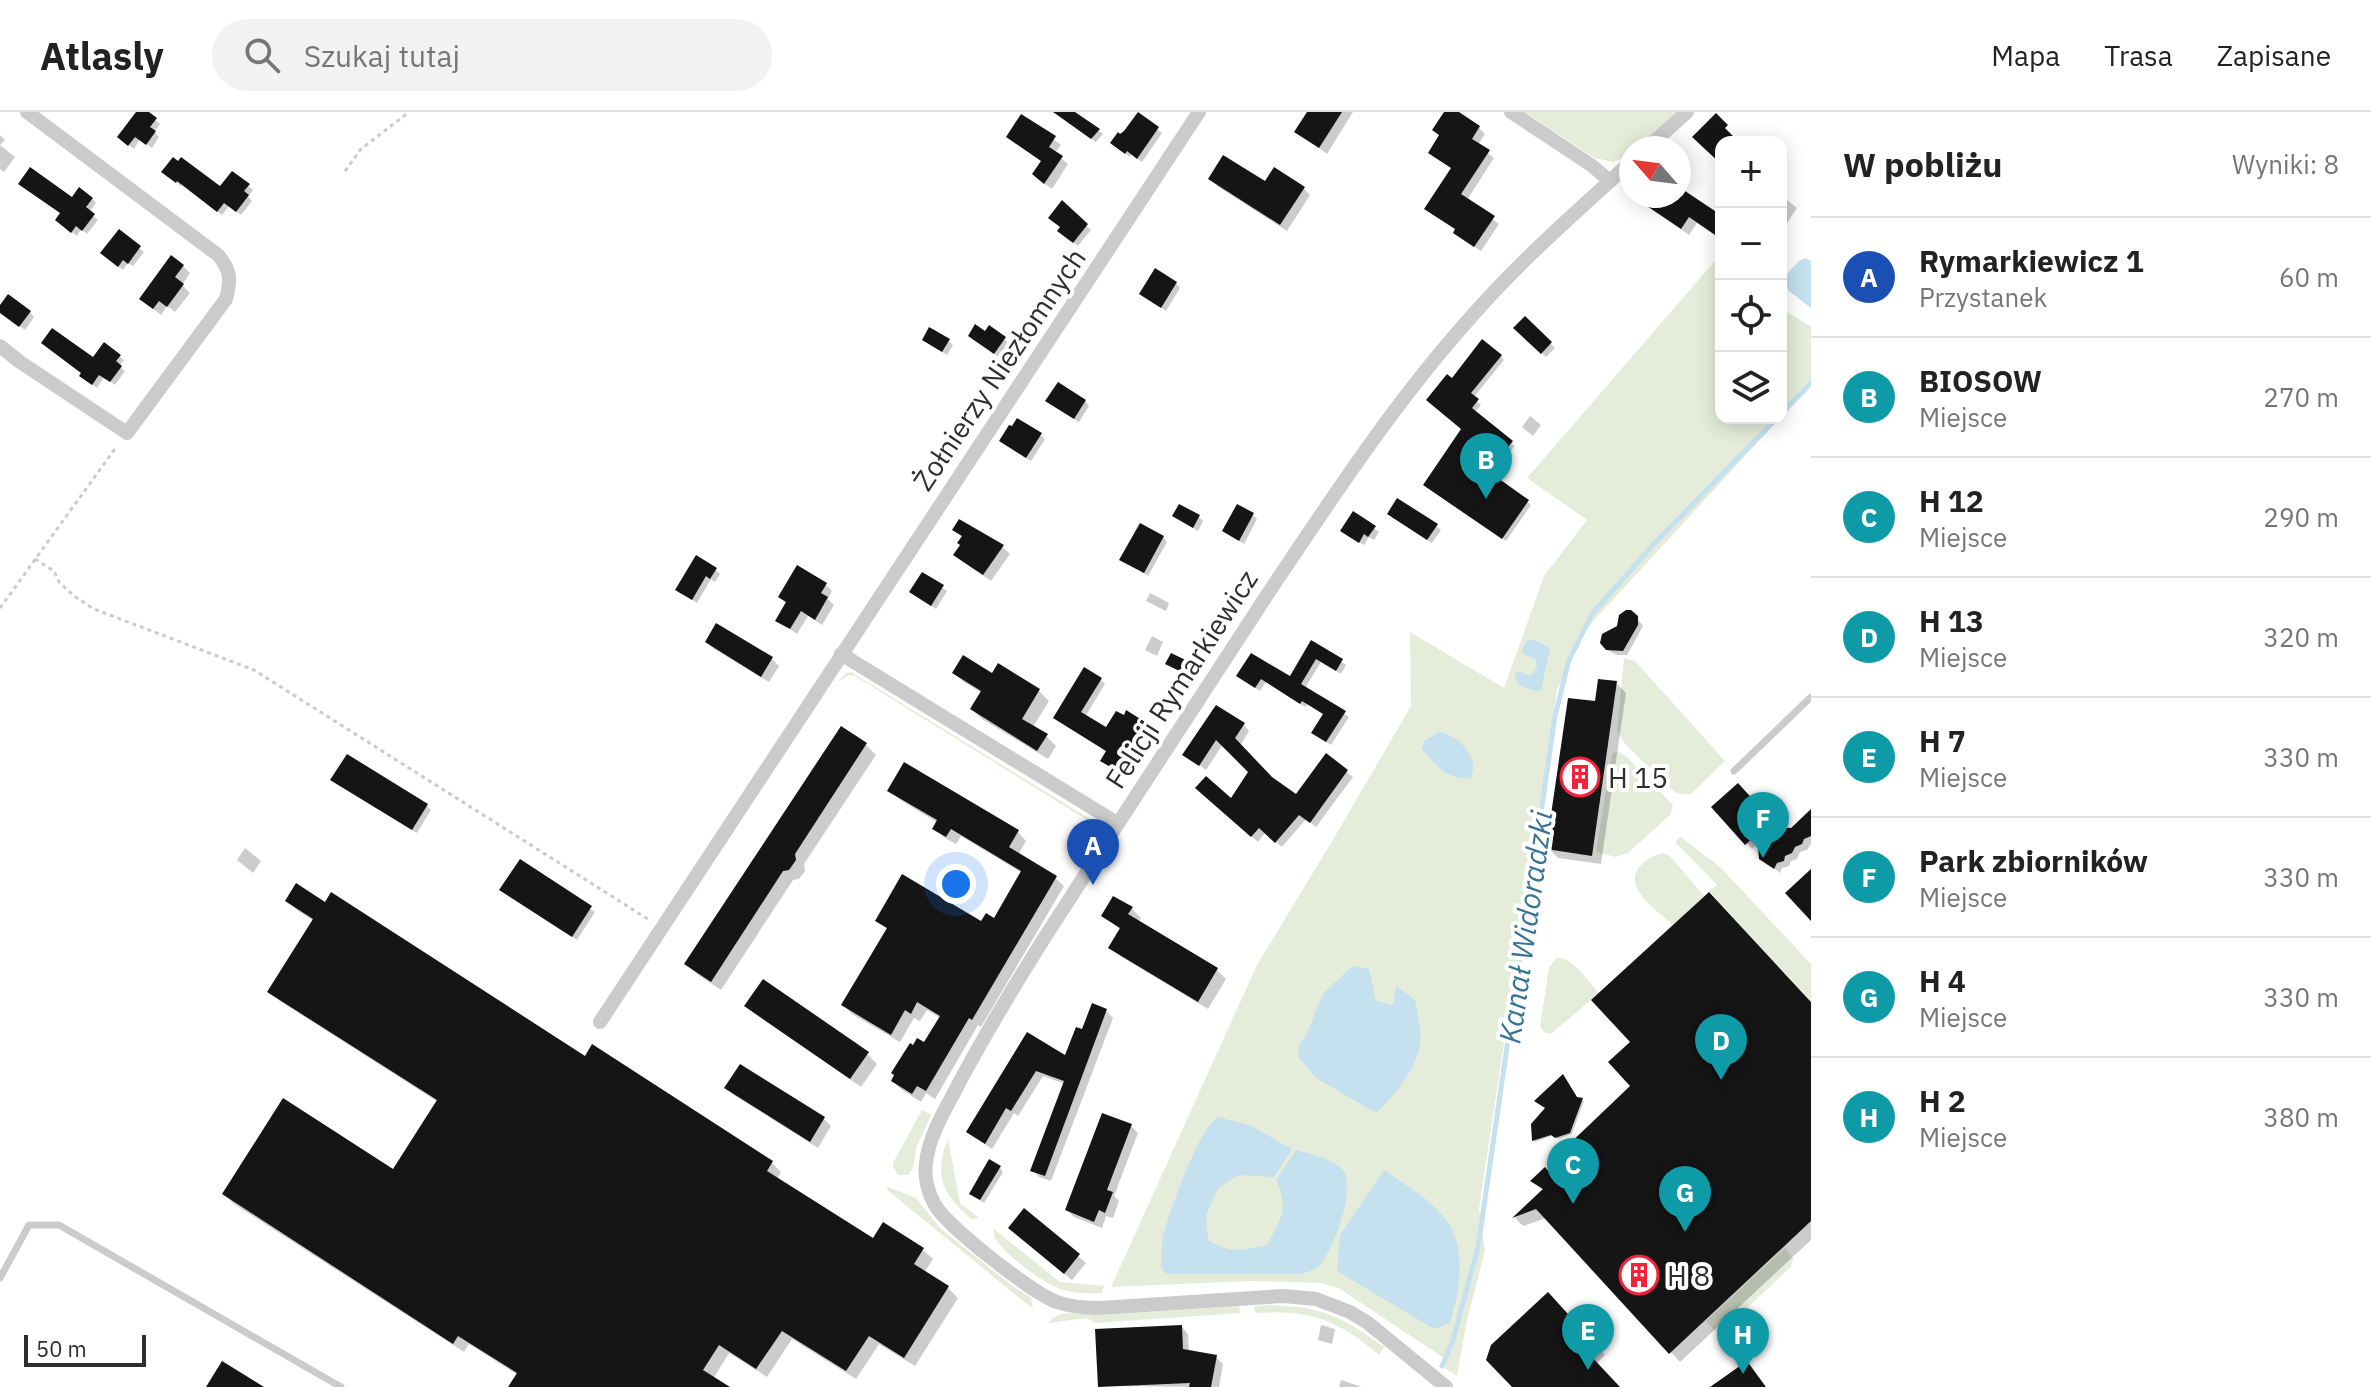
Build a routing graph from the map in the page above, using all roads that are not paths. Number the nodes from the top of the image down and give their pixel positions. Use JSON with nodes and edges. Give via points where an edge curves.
{"nodes":[{"id":1,"x":27,"y":112,"type":"edge"},
{"id":2,"x":1199,"y":112,"type":"edge"},
{"id":3,"x":1511,"y":112,"type":"edge"},
{"id":4,"x":1687,"y":112,"type":"edge"},
{"id":5,"x":1660,"y":136,"type":"edge"},
{"id":6,"x":1619,"y":173,"type":"edge"},
{"id":7,"x":1610,"y":181,"type":"junction"},
{"id":8,"x":0,"y":346,"type":"edge"},
{"id":9,"x":841,"y":654,"type":"junction"},
{"id":10,"x":1811,"y":697,"type":"edge"},
{"id":11,"x":1734,"y":771,"type":"dead end"},
{"id":12,"x":1117,"y":823,"type":"junction"},
{"id":13,"x":600,"y":1022,"type":"dead end"},
{"id":14,"x":0,"y":1278,"type":"edge"},
{"id":15,"x":341,"y":1387,"type":"edge"},
{"id":16,"x":1446,"y":1387,"type":"edge"}],
"edges":[{"from":1,"to":8,"type":"street","via":[[218,255],[231,280],[226,299],[127,433]]},
{"from":2,"to":9,"type":"street","name":"Żołnierzy Niezłomnych"},
{"from":3,"to":7,"type":"street"},
{"from":4,"to":5,"type":"street"},
{"from":6,"to":7,"type":"street","name":"Felicji Rymarkiewicz"},
{"from":7,"to":12,"type":"street","name":"Felicji Rymarkiewicz","via":[[1471,316],[1413,385],[1326,506]]},
{"from":9,"to":12,"type":"street"},
{"from":9,"to":13,"type":"street","name":"Żołnierzy Niezłomnych"},
{"from":10,"to":11,"type":"lane"},
{"from":12,"to":16,"type":"street","name":"Felicji Rymarkiewicz","via":[[1004,1000],[943,1115],[926,1164],[936,1206],[1025,1284],[1058,1302],[1100,1308],[1283,1296],[1316,1299],[1368,1323]]},
{"from":14,"to":15,"type":"lane","via":[[29,1225],[59,1225]]}]}
